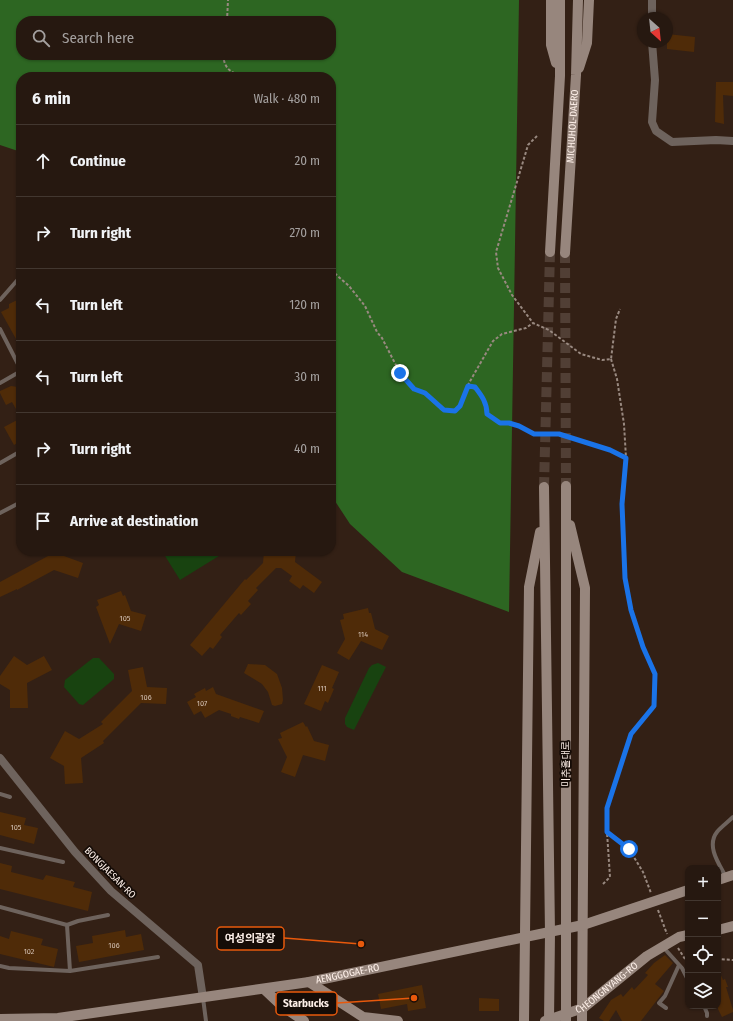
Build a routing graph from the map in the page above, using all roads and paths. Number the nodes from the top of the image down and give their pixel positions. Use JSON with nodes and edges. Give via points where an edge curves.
{"nodes":[{"id":1,"x":228,"y":0,"type":"edge"},
{"id":2,"x":551,"y":0,"type":"edge"},
{"id":3,"x":560,"y":0,"type":"edge"},
{"id":4,"x":578,"y":0,"type":"edge"},
{"id":5,"x":588,"y":0,"type":"edge"},
{"id":6,"x":652,"y":0,"type":"edge"},
{"id":7,"x":652,"y":12,"type":"edge"},
{"id":8,"x":227,"y":16,"type":"edge"},
{"id":9,"x":652,"y":48,"type":"edge"},
{"id":10,"x":224,"y":60,"type":"edge"},
{"id":11,"x":230,"y":72,"type":"edge"},
{"id":12,"x":576,"y":75,"type":"junction"},
{"id":13,"x":560,"y":76,"type":"junction"},
{"id":14,"x":537,"y":136,"type":"dead end"},
{"id":15,"x":733,"y":141,"type":"edge"},
{"id":16,"x":550,"y":252,"type":"tunnel mouth"},
{"id":17,"x":565,"y":253,"type":"tunnel mouth"},
{"id":18,"x":336,"y":274,"type":"edge"},
{"id":19,"x":16,"y":282,"type":"edge"},
{"id":20,"x":0,"y":300,"type":"edge"},
{"id":21,"x":620,"y":309,"type":"dead end"},
{"id":22,"x":533,"y":323,"type":"junction"},
{"id":23,"x":0,"y":329,"type":"edge"},
{"id":24,"x":611,"y":359,"type":"junction"},
{"id":25,"x":16,"y":361,"type":"edge"},
{"id":26,"x":16,"y":374,"type":"edge"},
{"id":27,"x":0,"y":383,"type":"edge"},
{"id":28,"x":468,"y":386,"type":"junction"},
{"id":29,"x":16,"y":454,"type":"edge"},
{"id":30,"x":626,"y":458,"type":"junction"},
{"id":31,"x":0,"y":463,"type":"edge"},
{"id":32,"x":566,"y":486,"type":"tunnel mouth"},
{"id":33,"x":544,"y":487,"type":"tunnel mouth"},
{"id":34,"x":16,"y":505,"type":"edge"},
{"id":35,"x":566,"y":508,"type":"junction"},
{"id":36,"x":544,"y":510,"type":"junction"},
{"id":37,"x":0,"y":514,"type":"edge"},
{"id":38,"x":0,"y":758,"type":"edge"},
{"id":39,"x":0,"y":794,"type":"edge"},
{"id":40,"x":10,"y":797,"type":"dead end"},
{"id":41,"x":733,"y":817,"type":"edge"},
{"id":42,"x":607,"y":832,"type":"junction"},
{"id":43,"x":0,"y":848,"type":"edge"},
{"id":44,"x":63,"y":862,"type":"dead end"},
{"id":45,"x":643,"y":872,"type":"dead end"},
{"id":46,"x":726,"y":877,"type":"edge"},
{"id":47,"x":603,"y":884,"type":"dead end"},
{"id":48,"x":685,"y":891,"type":"edge"},
{"id":49,"x":0,"y":908,"type":"edge"},
{"id":50,"x":108,"y":915,"type":"dead end"},
{"id":51,"x":67,"y":925,"type":"junction"},
{"id":52,"x":583,"y":925,"type":"junction"},
{"id":53,"x":733,"y":926,"type":"edge"},
{"id":54,"x":721,"y":929,"type":"edge"},
{"id":55,"x":685,"y":936,"type":"edge"},
{"id":56,"x":526,"y":937,"type":"junction"},
{"id":57,"x":663,"y":946,"type":"junction"},
{"id":58,"x":158,"y":957,"type":"dead end"},
{"id":59,"x":721,"y":959,"type":"edge"},
{"id":60,"x":733,"y":960,"type":"edge"},
{"id":61,"x":679,"y":965,"type":"junction"},
{"id":62,"x":0,"y":966,"type":"edge"},
{"id":63,"x":70,"y":971,"type":"junction"},
{"id":64,"x":685,"y":975,"type":"edge"},
{"id":65,"x":309,"y":982,"type":"junction"},
{"id":66,"x":264,"y":989,"type":"junction"},
{"id":67,"x":202,"y":998,"type":"junction"},
{"id":68,"x":582,"y":1008,"type":"junction"},
{"id":69,"x":666,"y":1008,"type":"dead end"},
{"id":70,"x":706,"y":1009,"type":"edge"},
{"id":71,"x":707,"y":1016,"type":"dead end"},
{"id":72,"x":0,"y":1019,"type":"edge"},
{"id":73,"x":206,"y":1021,"type":"edge"},
{"id":74,"x":304,"y":1021,"type":"edge"},
{"id":75,"x":398,"y":1021,"type":"edge"},
{"id":76,"x":524,"y":1021,"type":"edge"},
{"id":77,"x":545,"y":1021,"type":"edge"},
{"id":78,"x":549,"y":1021,"type":"edge"},
{"id":79,"x":566,"y":1021,"type":"edge"},
{"id":80,"x":582,"y":1021,"type":"edge"}],
"edges":[{"from":1,"to":8,"type":"path"},
{"from":2,"to":13,"type":"main road","via":[[551,44]]},
{"from":3,"to":13,"type":"main road","name":"MICHUHOL-DAERO"},
{"from":4,"to":12,"type":"main road","name":"MICHUHOL-DAERO"},
{"from":5,"to":12,"type":"main road","via":[[587,43]]},
{"from":6,"to":7,"type":"street"},
{"from":9,"to":15,"type":"street","via":[[655,80],[652,122],[656,131],[672,142]]},
{"from":10,"to":11,"type":"path"},
{"from":12,"to":17,"type":"main road","name":"MICHUHOL-DAERO"},
{"from":13,"to":16,"type":"main road","name":"MICHUHOL-DAERO"},
{"from":14,"to":22,"type":"path","via":[[528,145],[496,252],[498,268],[512,295]]},
{"from":18,"to":28,"type":"path","via":[[365,306],[400,373],[414,389],[425,393],[444,410],[455,411],[460,406]]},
{"from":19,"to":20,"type":"lane"},
{"from":21,"to":24,"type":"path","via":[[616,319]]},
{"from":22,"to":24,"type":"path","via":[[550,330],[581,354],[602,360]]},
{"from":22,"to":28,"type":"path","via":[[526,328],[502,334],[492,341]]},
{"from":23,"to":25,"type":"lane"},
{"from":24,"to":30,"type":"path","via":[[623,417]]},
{"from":26,"to":27,"type":"lane"},
{"from":28,"to":30,"type":"path","via":[[475,387],[487,406],[487,414],[500,423],[519,426],[534,434],[559,434],[610,450]]},
{"from":29,"to":31,"type":"lane"},
{"from":30,"to":42,"type":"path","via":[[622,504],[625,578],[631,610],[655,674],[654,706],[631,734],[607,808]]},
{"from":32,"to":35,"type":"main road"},
{"from":33,"to":36,"type":"main road"},
{"from":34,"to":37,"type":"lane"},
{"from":35,"to":52,"type":"main road","via":[[585,588]]},
{"from":35,"to":79,"type":"main road","name":"미추홀대로"},
{"from":36,"to":56,"type":"main road","via":[[529,587]]},
{"from":36,"to":78,"type":"main road","name":"미추홀대로"},
{"from":38,"to":67,"type":"street","name":"BONGJAESAN-RO","via":[[75,852],[111,891],[198,965]]},
{"from":39,"to":40,"type":"lane"},
{"from":41,"to":46,"type":"lane","via":[[716,833],[713,843],[714,854]]},
{"from":42,"to":45,"type":"path","via":[[629,849]]},
{"from":42,"to":47,"type":"path","via":[[610,877]]},
{"from":43,"to":44,"type":"lane"},
{"from":48,"to":52,"type":"main road","name":"AENGGOGAE-RO"},
{"from":49,"to":51,"type":"lane"},
{"from":50,"to":51,"type":"lane"},
{"from":51,"to":63,"type":"lane"},
{"from":52,"to":56,"type":"main road","name":"AENGGOGAE-RO"},
{"from":52,"to":68,"type":"main road"},
{"from":53,"to":54,"type":"main road"},
{"from":55,"to":57,"type":"main road","name":"CHEONGNYANG-RO"},
{"from":56,"to":65,"type":"main road","name":"AENGGOGAE-RO"},
{"from":56,"to":76,"type":"main road"},
{"from":57,"to":61,"type":"lane"},
{"from":57,"to":68,"type":"main road","name":"CHEONGNYANG-RO"},
{"from":58,"to":63,"type":"lane"},
{"from":59,"to":60,"type":"path"},
{"from":61,"to":64,"type":"lane"},
{"from":61,"to":69,"type":"lane","via":[[665,996],[659,1003]]},
{"from":62,"to":63,"type":"lane"},
{"from":65,"to":66,"type":"main road","name":"AENGGOGAE-RO"},
{"from":65,"to":75,"type":"main road","via":[[363,1017]]},
{"from":66,"to":67,"type":"main road","name":"AENGGOGAE-RO"},
{"from":66,"to":74,"type":"main road","via":[[282,1006]]},
{"from":67,"to":72,"type":"main road","name":"AENGGOGAE-RO","via":[[58,1018]]},
{"from":67,"to":73,"type":"lane"},
{"from":68,"to":77,"type":"main road","name":"CHEONGNYANG-RO"},
{"from":68,"to":80,"type":"main road"},
{"from":70,"to":71,"type":"lane"}]}
